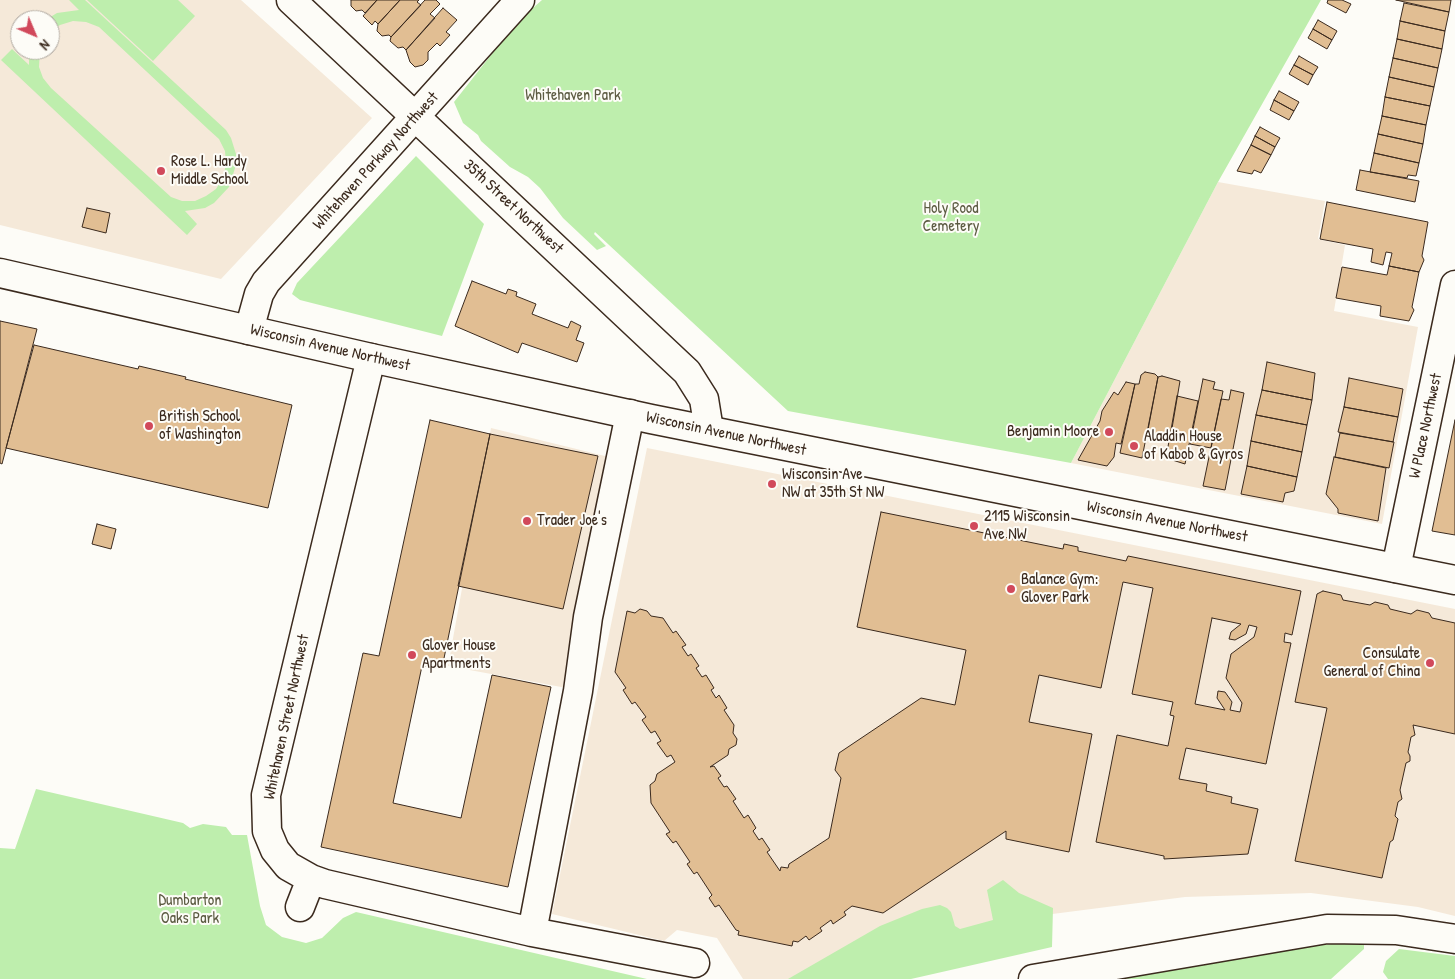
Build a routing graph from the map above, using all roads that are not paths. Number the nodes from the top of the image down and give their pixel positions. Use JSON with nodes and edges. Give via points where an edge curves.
{"nodes":[{"id":1,"x":291,"y":0,"type":"edge"},
{"id":2,"x":520,"y":0,"type":"edge"},
{"id":3,"x":417,"y":116,"type":"junction"},
{"id":4,"x":0,"y":273,"type":"edge"},
{"id":5,"x":1455,"y":285,"type":"edge"},
{"id":6,"x":249,"y":330,"type":"junction"},
{"id":7,"x":371,"y":358,"type":"junction"},
{"id":8,"x":630,"y":414,"type":"junction"},
{"id":9,"x":709,"y":430,"type":"junction"},
{"id":10,"x":1396,"y":568,"type":"junction"},
{"id":11,"x":1455,"y":580,"type":"edge"},
{"id":12,"x":311,"y":879,"type":"junction"},
{"id":13,"x":300,"y":907,"type":"dead end"},
{"id":14,"x":532,"y":932,"type":"junction"},
{"id":15,"x":1455,"y":938,"type":"edge"},
{"id":16,"x":695,"y":963,"type":"dead end"},
{"id":17,"x":1033,"y":979,"type":"edge"}],
"edges":[{"from":1,"to":3,"type":"street","name":"35th Street Northwest"},
{"from":2,"to":3,"type":"street","name":"Whitehaven Parkway Northwest"},
{"from":3,"to":6,"type":"street","name":"Whitehaven Parkway Northwest","via":[[266,282],[255,304]]},
{"from":3,"to":9,"type":"street","name":"35th Street Northwest","via":[[687,372],[704,398]]},
{"from":4,"to":6,"type":"street","name":"Wisconsin Avenue Northwest"},
{"from":5,"to":10,"type":"street","name":"W Place Northwest"},
{"from":6,"to":7,"type":"street","name":"Wisconsin Avenue Northwest"},
{"from":7,"to":8,"type":"street","name":"Wisconsin Avenue Northwest"},
{"from":7,"to":12,"type":"street","name":"Whitehaven Street Northwest","via":[[266,795],[267,831],[275,850],[288,866]]},
{"from":8,"to":9,"type":"street","name":"Wisconsin Avenue Northwest"},
{"from":8,"to":14,"type":"street","via":[[588,617],[578,691]]},
{"from":9,"to":10,"type":"street","name":"Wisconsin Avenue Northwest"},
{"from":10,"to":11,"type":"street","name":"Wisconsin Avenue Northwest"},
{"from":12,"to":13,"type":"street"},
{"from":12,"to":14,"type":"street","name":"Whitehaven Street Northwest"},
{"from":14,"to":16,"type":"street","name":"Whitehaven Street Northwest"},
{"from":15,"to":17,"type":"street","via":[[1396,930],[1327,929]]}]}
